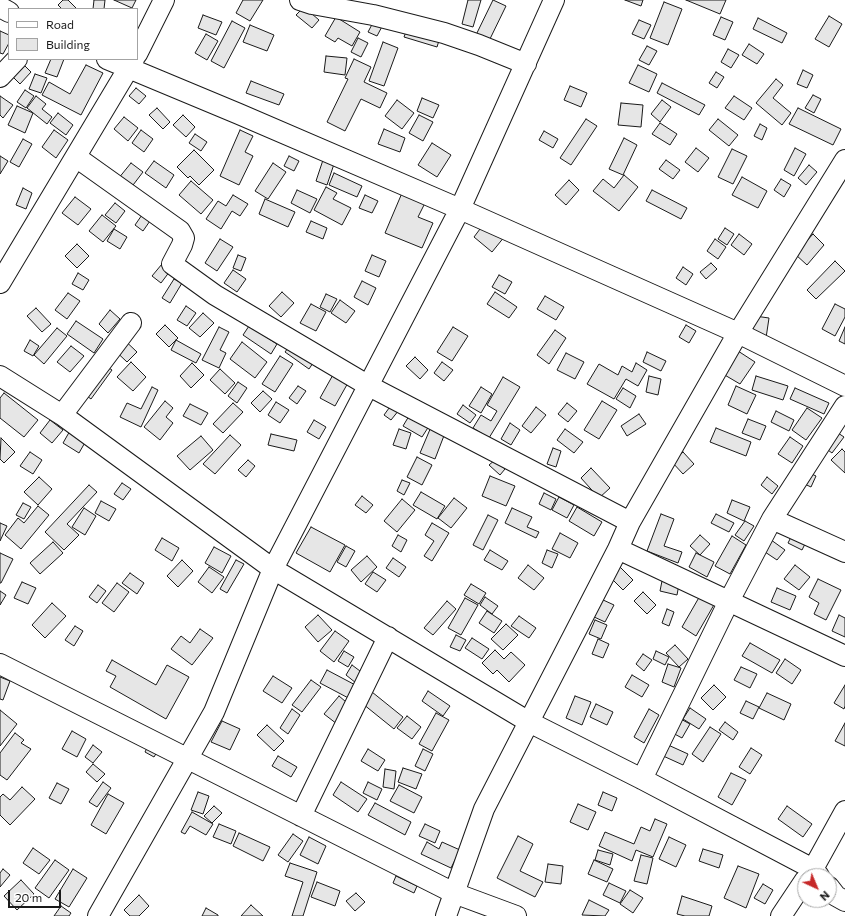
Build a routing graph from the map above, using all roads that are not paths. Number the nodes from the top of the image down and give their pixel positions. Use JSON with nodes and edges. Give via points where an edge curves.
{"nodes":[{"id":1,"x":164,"y":0,"type":"edge"},
{"id":2,"x":300,"y":0,"type":"edge"},
{"id":3,"x":554,"y":0,"type":"edge"},
{"id":4,"x":138,"y":52,"type":"edge"},
{"id":5,"x":16,"y":60,"type":"edge"},
{"id":6,"x":134,"y":60,"type":"edge"},
{"id":7,"x":526,"y":64,"type":"junction"},
{"id":8,"x":0,"y":77,"type":"edge"},
{"id":9,"x":76,"y":157,"type":"junction"},
{"id":10,"x":845,"y":160,"type":"edge"},
{"id":11,"x":460,"y":209,"type":"junction"},
{"id":12,"x":6,"y":260,"type":"edge"},
{"id":13,"x":0,"y":283,"type":"edge"},
{"id":14,"x":131,"y":323,"type":"dead end"},
{"id":15,"x":738,"y":333,"type":"junction"},
{"id":16,"x":0,"y":376,"type":"edge"},
{"id":17,"x":369,"y":386,"type":"junction"},
{"id":18,"x":845,"y":386,"type":"edge"},
{"id":19,"x":845,"y":406,"type":"edge"},
{"id":20,"x":62,"y":415,"type":"junction"},
{"id":21,"x":772,"y":519,"type":"junction"},
{"id":22,"x":630,"y":522,"type":"junction"},
{"id":23,"x":618,"y":549,"type":"junction"},
{"id":24,"x":845,"y":552,"type":"edge"},
{"id":25,"x":273,"y":569,"type":"junction"},
{"id":26,"x":728,"y":601,"type":"junction"},
{"id":27,"x":388,"y":637,"type":"junction"},
{"id":28,"x":845,"y":656,"type":"edge"},
{"id":29,"x":0,"y":664,"type":"edge"},
{"id":30,"x":528,"y":722,"type":"junction"},
{"id":31,"x":188,"y":758,"type":"junction"},
{"id":32,"x":642,"y":779,"type":"junction"},
{"id":33,"x":845,"y":810,"type":"edge"},
{"id":34,"x":301,"y":816,"type":"junction"},
{"id":35,"x":800,"y":868,"type":"edge"},
{"id":36,"x":816,"y":868,"type":"edge"},
{"id":37,"x":454,"y":893,"type":"junction"},
{"id":38,"x":797,"y":895,"type":"edge"},
{"id":39,"x":98,"y":916,"type":"edge"},
{"id":40,"x":446,"y":916,"type":"edge"},
{"id":41,"x":516,"y":916,"type":"edge"},
{"id":42,"x":781,"y":916,"type":"edge"}],
"edges":[{"from":1,"to":4,"type":"street"},
{"from":2,"to":7,"type":"street","via":[[444,33]]},
{"from":3,"to":7,"type":"street"},
{"from":5,"to":8,"type":"street"},
{"from":6,"to":9,"type":"street"},
{"from":6,"to":11,"type":"street","via":[[246,117]]},
{"from":7,"to":11,"type":"street"},
{"from":9,"to":12,"type":"street"},
{"from":9,"to":17,"type":"street","via":[[180,231],[184,238],[172,264],[215,295]]},
{"from":10,"to":15,"type":"street"},
{"from":11,"to":15,"type":"street"},
{"from":11,"to":17,"type":"street"},
{"from":12,"to":13,"type":"street"},
{"from":14,"to":20,"type":"street"},
{"from":15,"to":18,"type":"street"},
{"from":15,"to":22,"type":"street"},
{"from":16,"to":20,"type":"street"},
{"from":17,"to":22,"type":"street"},
{"from":17,"to":25,"type":"street"},
{"from":19,"to":21,"type":"street"},
{"from":20,"to":25,"type":"street"},
{"from":21,"to":24,"type":"street"},
{"from":21,"to":26,"type":"street"},
{"from":22,"to":23,"type":"street"},
{"from":23,"to":26,"type":"street"},
{"from":23,"to":30,"type":"street"},
{"from":25,"to":27,"type":"street"},
{"from":25,"to":31,"type":"street","via":[[214,712]]},
{"from":26,"to":28,"type":"street"},
{"from":26,"to":32,"type":"street"},
{"from":27,"to":30,"type":"street"},
{"from":27,"to":34,"type":"street"},
{"from":29,"to":31,"type":"street"},
{"from":30,"to":32,"type":"street"},
{"from":30,"to":37,"type":"street","via":[[484,809]]},
{"from":31,"to":34,"type":"street"},
{"from":31,"to":39,"type":"street"},
{"from":32,"to":35,"type":"street"},
{"from":33,"to":36,"type":"street"},
{"from":34,"to":37,"type":"street"},
{"from":37,"to":40,"type":"street"},
{"from":37,"to":41,"type":"street"},
{"from":38,"to":42,"type":"street"}]}
